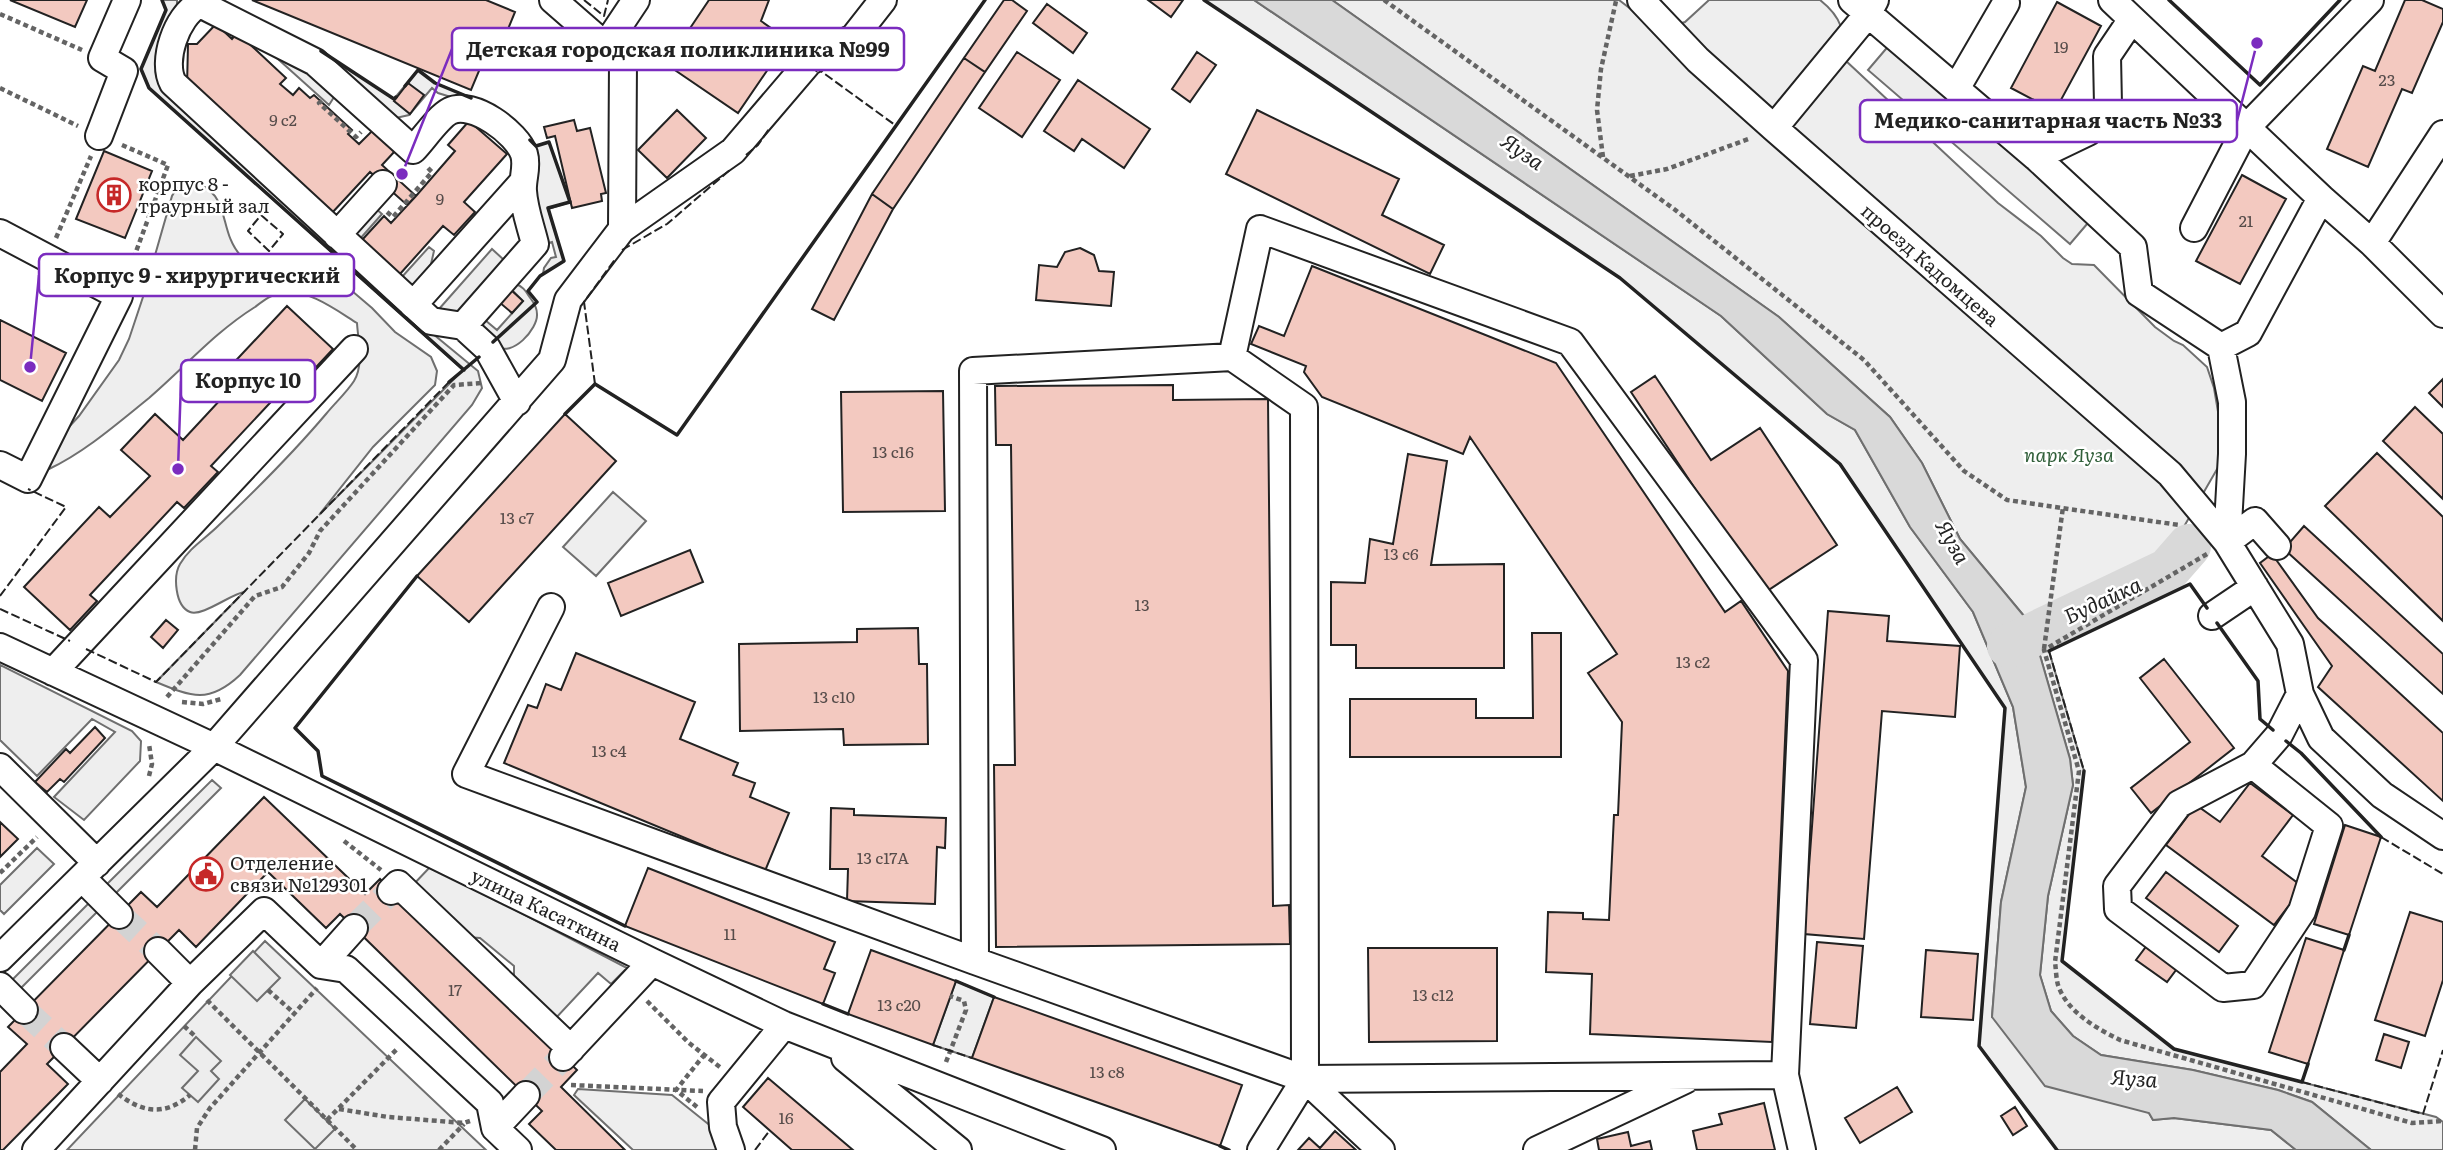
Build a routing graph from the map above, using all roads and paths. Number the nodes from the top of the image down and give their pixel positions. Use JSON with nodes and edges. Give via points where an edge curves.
{"nodes":[{"id":1,"x":127,"y":0,"type":"edge"},
{"id":2,"x":553,"y":0,"type":"edge"},
{"id":3,"x":636,"y":0,"type":"edge"},
{"id":4,"x":883,"y":0,"type":"edge"},
{"id":5,"x":1384,"y":0,"type":"edge"},
{"id":6,"x":1616,"y":0,"type":"edge"},
{"id":7,"x":1641,"y":0,"type":"edge"},
{"id":8,"x":2112,"y":0,"type":"edge"},
{"id":9,"x":2370,"y":0,"type":"edge"},
{"id":10,"x":2006,"y":3,"type":"dead end"},
{"id":11,"x":1865,"y":5,"type":"edge"},
{"id":12,"x":0,"y":14,"type":"edge"},
{"id":13,"x":2132,"y":19,"type":"junction"},
{"id":14,"x":606,"y":45,"type":"junction"},
{"id":15,"x":102,"y":58,"type":"junction"},
{"id":16,"x":0,"y":88,"type":"edge"},
{"id":17,"x":1956,"y":89,"type":"junction"},
{"id":18,"x":321,"y":105,"type":"dead end"},
{"id":19,"x":1774,"y":128,"type":"junction"},
{"id":20,"x":2246,"y":128,"type":"junction"},
{"id":21,"x":345,"y":129,"type":"dead end"},
{"id":22,"x":2443,"y":134,"type":"edge"},
{"id":23,"x":99,"y":136,"type":"junction"},
{"id":24,"x":413,"y":150,"type":"junction"},
{"id":25,"x":1603,"y":157,"type":"junction"},
{"id":26,"x":2036,"y":158,"type":"junction"},
{"id":27,"x":432,"y":172,"type":"dead end"},
{"id":28,"x":1629,"y":176,"type":"junction"},
{"id":29,"x":523,"y":182,"type":"junction"},
{"id":30,"x":2321,"y":198,"type":"junction"},
{"id":31,"x":390,"y":215,"type":"dead end"},
{"id":32,"x":2194,"y":228,"type":"dead end"},
{"id":33,"x":622,"y":229,"type":"junction"},
{"id":34,"x":0,"y":233,"type":"edge"},
{"id":35,"x":337,"y":235,"type":"junction"},
{"id":36,"x":2372,"y":243,"type":"junction"},
{"id":37,"x":48,"y":258,"type":"junction"},
{"id":38,"x":119,"y":296,"type":"junction"},
{"id":39,"x":414,"y":306,"type":"junction"},
{"id":40,"x":2443,"y":314,"type":"edge"},
{"id":41,"x":463,"y":326,"type":"junction"},
{"id":42,"x":2221,"y":348,"type":"junction"},
{"id":43,"x":354,"y":349,"type":"dead end"},
{"id":44,"x":1231,"y":357,"type":"junction"},
{"id":45,"x":492,"y":383,"type":"dead end"},
{"id":46,"x":517,"y":402,"type":"junction"},
{"id":47,"x":0,"y":465,"type":"edge"},
{"id":48,"x":2063,"y":507,"type":"junction"},
{"id":49,"x":2222,"y":536,"type":"junction"},
{"id":50,"x":2277,"y":546,"type":"dead end"},
{"id":51,"x":2255,"y":587,"type":"junction"},
{"id":52,"x":551,"y":607,"type":"dead end"},
{"id":53,"x":2212,"y":616,"type":"dead end"},
{"id":54,"x":0,"y":647,"type":"edge"},
{"id":55,"x":2044,"y":650,"type":"dead end"},
{"id":56,"x":53,"y":671,"type":"junction"},
{"id":57,"x":2300,"y":694,"type":"junction"},
{"id":58,"x":227,"y":696,"type":"dead end"},
{"id":59,"x":214,"y":747,"type":"junction"},
{"id":60,"x":2253,"y":765,"type":"junction"},
{"id":61,"x":0,"y":767,"type":"edge"},
{"id":62,"x":54,"y":820,"type":"junction"},
{"id":63,"x":2443,"y":836,"type":"edge"},
{"id":64,"x":90,"y":870,"type":"junction"},
{"id":65,"x":0,"y":873,"type":"edge"},
{"id":66,"x":391,"y":891,"type":"dead end"},
{"id":67,"x":118,"y":915,"type":"tunnel mouth"},
{"id":68,"x":354,"y":929,"type":"tunnel mouth"},
{"id":69,"x":158,"y":951,"type":"tunnel mouth"},
{"id":70,"x":0,"y":958,"type":"edge"},
{"id":71,"x":975,"y":961,"type":"junction"},
{"id":72,"x":652,"y":962,"type":"junction"},
{"id":73,"x":334,"y":967,"type":"junction"},
{"id":74,"x":190,"y":983,"type":"junction"},
{"id":75,"x":630,"y":985,"type":"junction"},
{"id":76,"x":0,"y":986,"type":"edge"},
{"id":77,"x":268,"y":990,"type":"dead end"},
{"id":78,"x":950,"y":996,"type":"dead end"},
{"id":79,"x":24,"y":1010,"type":"tunnel mouth"},
{"id":80,"x":293,"y":1013,"type":"junction"},
{"id":81,"x":784,"y":1025,"type":"junction"},
{"id":82,"x":413,"y":1032,"type":"junction"},
{"id":83,"x":828,"y":1043,"type":"junction"},
{"id":84,"x":64,"y":1046,"type":"tunnel mouth"},
{"id":85,"x":259,"y":1052,"type":"junction"},
{"id":86,"x":704,"y":1055,"type":"junction"},
{"id":87,"x":1785,"y":1075,"type":"junction"},
{"id":88,"x":1692,"y":1076,"type":"junction"},
{"id":89,"x":1305,"y":1079,"type":"junction"},
{"id":90,"x":100,"y":1081,"type":"junction"},
{"id":91,"x":571,"y":1085,"type":"dead end"},
{"id":92,"x":937,"y":1086,"type":"junction"},
{"id":93,"x":734,"y":1087,"type":"junction"},
{"id":94,"x":676,"y":1090,"type":"junction"},
{"id":95,"x":190,"y":1095,"type":"dead end"},
{"id":96,"x":526,"y":1095,"type":"tunnel mouth"},
{"id":97,"x":339,"y":1109,"type":"junction"},
{"id":98,"x":327,"y":1120,"type":"junction"},
{"id":99,"x":494,"y":1120,"type":"junction"},
{"id":100,"x":464,"y":1123,"type":"junction"},
{"id":101,"x":727,"y":1138,"type":"edge"},
{"id":102,"x":36,"y":1150,"type":"edge"},
{"id":103,"x":195,"y":1150,"type":"edge"},
{"id":104,"x":357,"y":1150,"type":"edge"},
{"id":105,"x":439,"y":1150,"type":"edge"},
{"id":106,"x":518,"y":1150,"type":"edge"},
{"id":107,"x":958,"y":1150,"type":"edge"},
{"id":108,"x":1101,"y":1150,"type":"edge"},
{"id":109,"x":1261,"y":1150,"type":"edge"},
{"id":110,"x":1381,"y":1150,"type":"edge"},
{"id":111,"x":1537,"y":1150,"type":"edge"},
{"id":112,"x":1802,"y":1150,"type":"edge"}],
"edges":[{"from":1,"to":15,"type":"street"},
{"from":2,"to":14,"type":"street"},
{"from":3,"to":14,"type":"street"},
{"from":4,"to":33,"type":"street","via":[[854,37],[809,62],[733,151]]},
{"from":5,"to":25,"type":"path"},
{"from":6,"to":25,"type":"path","via":[[1597,110]]},
{"from":7,"to":19,"type":"street","name":"проезд Кадомцева","via":[[1698,60]]},
{"from":8,"to":13,"type":"street"},
{"from":9,"to":20,"type":"street"},
{"from":10,"to":17,"type":"street"},
{"from":11,"to":17,"type":"street"},
{"from":11,"to":19,"type":"street"},
{"from":12,"to":15,"type":"path"},
{"from":13,"to":20,"type":"street"},
{"from":13,"to":26,"type":"street","via":[[2107,56],[2108,105],[2088,131]]},
{"from":14,"to":33,"type":"street","via":[[623,61]]},
{"from":15,"to":23,"type":"street","via":[[124,71]]},
{"from":16,"to":23,"type":"path"},
{"from":17,"to":26,"type":"street"},
{"from":18,"to":21,"type":"path"},
{"from":19,"to":28,"type":"path","via":[[1667,169]]},
{"from":19,"to":49,"type":"street","name":"проезд Кадомцева","via":[[2170,474]]},
{"from":20,"to":30,"type":"street"},
{"from":20,"to":32,"type":"street"},
{"from":22,"to":36,"type":"street"},
{"from":23,"to":37,"type":"path"},
{"from":23,"to":38,"type":"path","via":[[169,165]]},
{"from":24,"to":29,"type":"street","via":[[448,112],[460,108],[495,121],[515,139],[525,156]]},
{"from":24,"to":35,"type":"street"},
{"from":24,"to":35,"type":"street","via":[[315,62],[206,7],[189,10],[168,61],[173,83]]},
{"from":25,"to":28,"type":"path"},
{"from":26,"to":42,"type":"street","via":[[2133,247],[2139,293]]},
{"from":27,"to":31,"type":"path","via":[[393,217]]},
{"from":28,"to":48,"type":"path","via":[[1864,360],[1964,471],[2007,500]]},
{"from":29,"to":39,"type":"street"},
{"from":29,"to":41,"type":"street","via":[[536,244]]},
{"from":30,"to":36,"type":"street"},
{"from":30,"to":42,"type":"street","via":[[2248,332]]},
{"from":33,"to":46,"type":"street","via":[[568,300],[552,360]]},
{"from":34,"to":37,"type":"street"},
{"from":35,"to":39,"type":"street"},
{"from":36,"to":40,"type":"street"},
{"from":37,"to":38,"type":"street"},
{"from":38,"to":47,"type":"street","via":[[28,479]]},
{"from":39,"to":41,"type":"street","via":[[431,321]]},
{"from":41,"to":46,"type":"street","via":[[487,348]]},
{"from":42,"to":49,"type":"street","via":[[2232,402],[2232,454]]},
{"from":43,"to":56,"type":"street"},
{"from":44,"to":71,"type":"street","via":[[972,371]]},
{"from":44,"to":87,"type":"street","via":[[1260,229],[1570,342],[1804,660]]},
{"from":44,"to":89,"type":"street","via":[[1304,407]]},
{"from":45,"to":58,"type":"path","via":[[454,385],[320,531],[282,587],[255,596],[166,697],[203,704]]},
{"from":46,"to":59,"type":"street"},
{"from":48,"to":49,"type":"path"},
{"from":48,"to":55,"type":"path"},
{"from":49,"to":50,"type":"street","via":[[2255,521]]},
{"from":49,"to":51,"type":"street","name":"проезд Кадомцева"},
{"from":51,"to":53,"type":"street"},
{"from":51,"to":57,"type":"street","name":"проезд Кадомцева","via":[[2290,644]]},
{"from":52,"to":71,"type":"street","via":[[466,774]]},
{"from":54,"to":56,"type":"street","name":"улица Касаткина"},
{"from":56,"to":59,"type":"street","name":"улица Касаткина"},
{"from":57,"to":60,"type":"street","via":[[2279,736]]},
{"from":57,"to":63,"type":"street","name":"проезд Кадомцева","via":[[2321,738],[2382,795]]},
{"from":59,"to":64,"type":"street"},
{"from":59,"to":72,"type":"street","name":"улица Касаткина"},
{"from":60,"to":60,"type":"street","via":[[2329,826],[2302,911],[2253,985],[2223,988],[2118,909],[2117,886],[2179,804]]},
{"from":61,"to":62,"type":"street"},
{"from":62,"to":64,"type":"street"},
{"from":62,"to":65,"type":"path"},
{"from":64,"to":67,"type":"street"},
{"from":64,"to":70,"type":"street"},
{"from":66,"to":75,"type":"street","via":[[398,884],[567,1053]]},
{"from":68,"to":73,"type":"street"},
{"from":69,"to":74,"type":"street"},
{"from":71,"to":89,"type":"street"},
{"from":72,"to":75,"type":"street"},
{"from":72,"to":81,"type":"street","name":"улица Касаткина"},
{"from":73,"to":74,"type":"street","via":[[264,911]]},
{"from":73,"to":80,"type":"path"},
{"from":73,"to":82,"type":"street"},
{"from":74,"to":85,"type":"path"},
{"from":74,"to":90,"type":"street"},
{"from":75,"to":86,"type":"path"},
{"from":76,"to":79,"type":"street"},
{"from":77,"to":80,"type":"path"},
{"from":78,"to":92,"type":"path","via":[[964,1001],[966,1010]]},
{"from":80,"to":85,"type":"path"},
{"from":81,"to":83,"type":"street","name":"улица Касаткина"},
{"from":81,"to":93,"type":"street"},
{"from":82,"to":97,"type":"path"},
{"from":82,"to":99,"type":"street","via":[[490,1102]]},
{"from":83,"to":92,"type":"street","name":"улица Касаткина"},
{"from":83,"to":107,"type":"street"},
{"from":84,"to":90,"type":"street"},
{"from":85,"to":98,"type":"path"},
{"from":85,"to":103,"type":"path","via":[[210,1108],[197,1128]]},
{"from":86,"to":93,"type":"path"},
{"from":86,"to":94,"type":"path"},
{"from":87,"to":88,"type":"street"},
{"from":87,"to":112,"type":"street"},
{"from":88,"to":89,"type":"street"},
{"from":88,"to":111,"type":"street"},
{"from":89,"to":109,"type":"street"},
{"from":89,"to":110,"type":"street"},
{"from":90,"to":95,"type":"path","via":[[131,1104],[146,1108],[177,1106]]},
{"from":90,"to":102,"type":"street"},
{"from":91,"to":94,"type":"path"},
{"from":92,"to":108,"type":"street","name":"улица Касаткина"},
{"from":93,"to":94,"type":"path"},
{"from":93,"to":101,"type":"street","via":[[721,1102]]},
{"from":94,"to":101,"type":"path"},
{"from":96,"to":99,"type":"street"},
{"from":97,"to":98,"type":"path"},
{"from":97,"to":100,"type":"path"},
{"from":98,"to":104,"type":"path"},
{"from":99,"to":100,"type":"path"},
{"from":99,"to":106,"type":"street"},
{"from":100,"to":105,"type":"path"}]}
